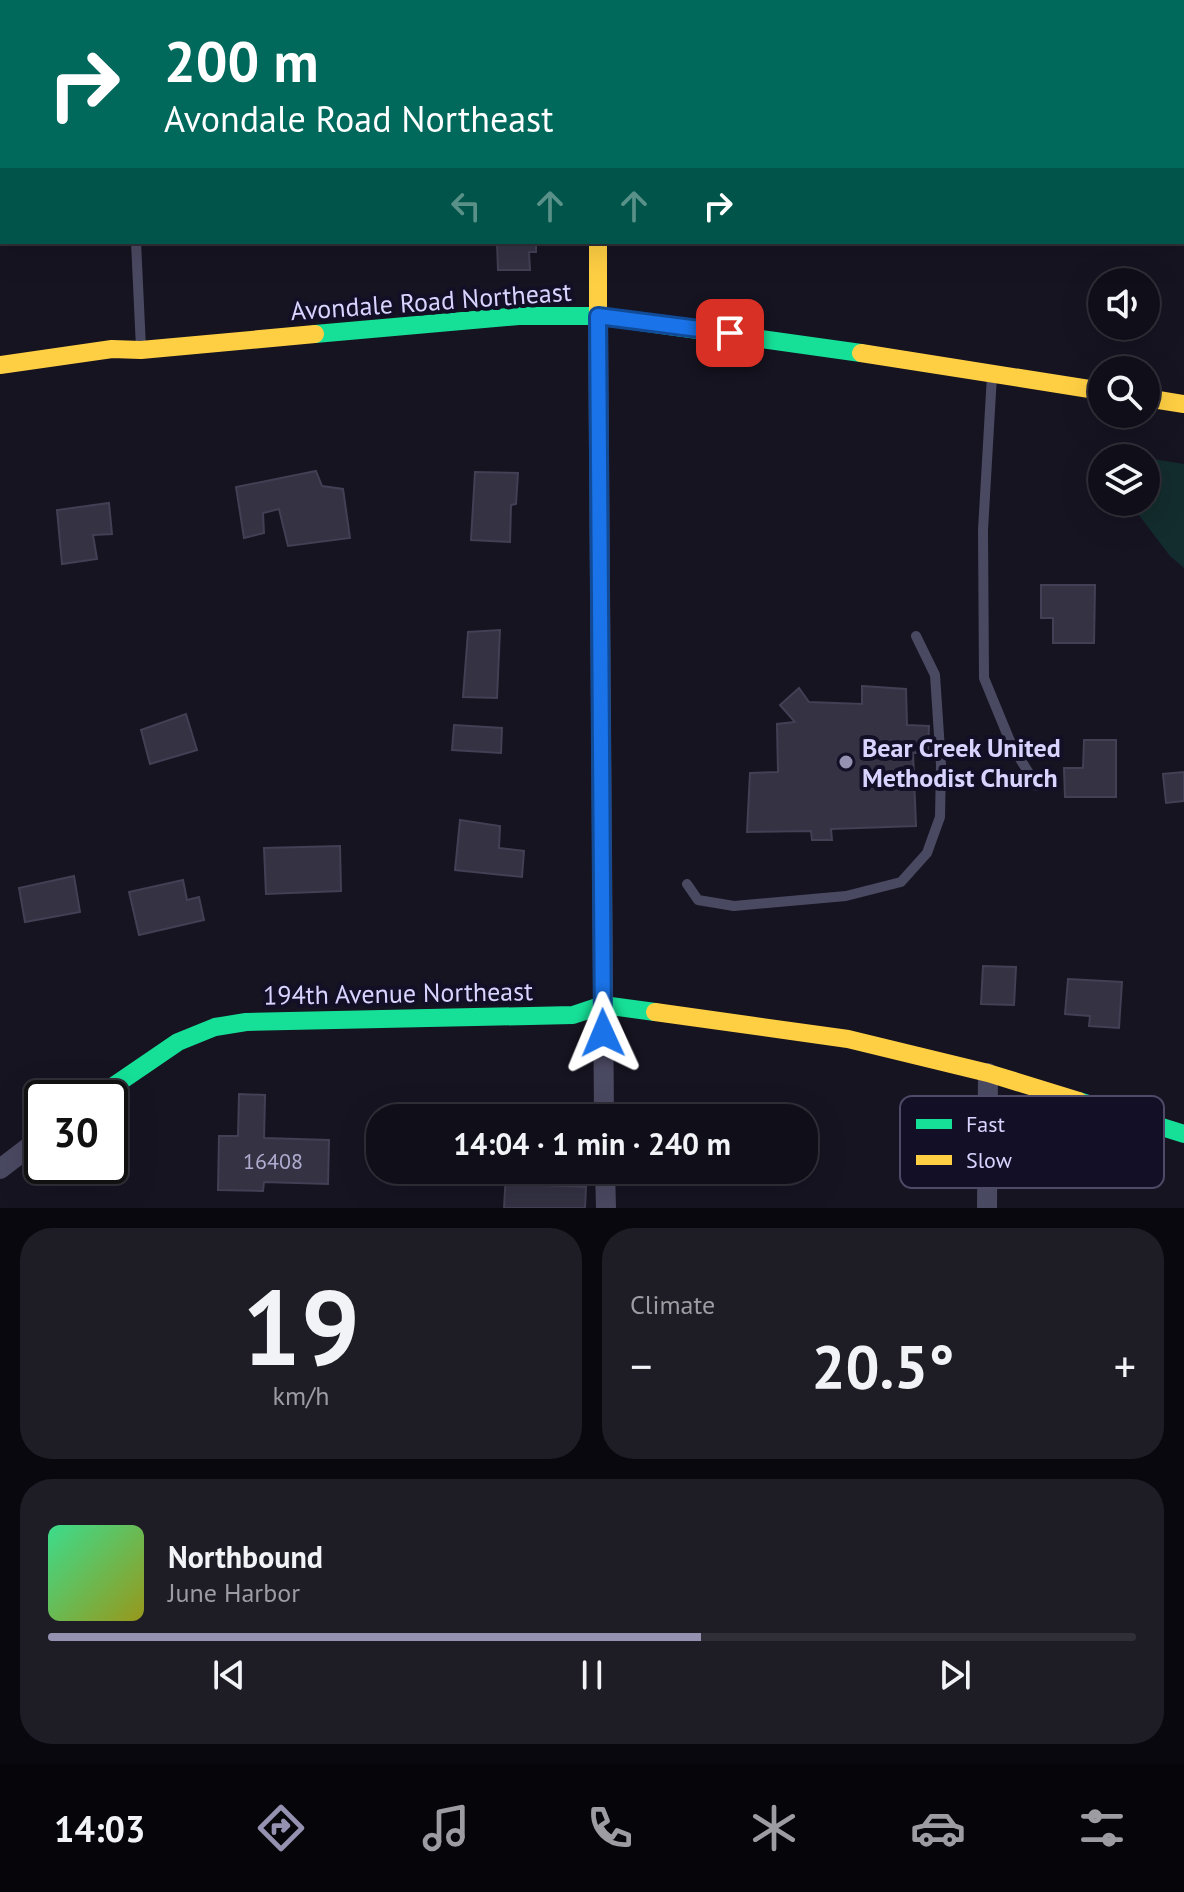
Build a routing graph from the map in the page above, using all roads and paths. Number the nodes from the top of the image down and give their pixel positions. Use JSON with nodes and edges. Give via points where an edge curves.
{"nodes":[{"id":1,"x":136,"y":244,"type":"edge"},
{"id":2,"x":598,"y":244,"type":"edge"},
{"id":3,"x":598,"y":316,"type":"junction"},
{"id":4,"x":141,"y":350,"type":"junction"},
{"id":5,"x":0,"y":365,"type":"edge"},
{"id":6,"x":992,"y":373,"type":"junction"},
{"id":7,"x":1088,"y":389,"type":"edge"},
{"id":8,"x":1160,"y":400,"type":"edge"},
{"id":9,"x":1184,"y":404,"type":"edge"},
{"id":10,"x":916,"y":636,"type":"dead end"},
{"id":11,"x":1037,"y":786,"type":"dead end"},
{"id":12,"x":687,"y":884,"type":"dead end"},
{"id":13,"x":603,"y":1005,"type":"junction"},
{"id":14,"x":988,"y":1073,"type":"junction"},
{"id":15,"x":122,"y":1080,"type":"edge"},
{"id":16,"x":988,"y":1096,"type":"edge"},
{"id":17,"x":1062,"y":1096,"type":"edge"},
{"id":18,"x":604,"y":1104,"type":"edge"},
{"id":19,"x":1164,"y":1128,"type":"edge"},
{"id":20,"x":1184,"y":1134,"type":"edge"},
{"id":21,"x":24,"y":1151,"type":"edge"},
{"id":22,"x":0,"y":1169,"type":"edge"},
{"id":23,"x":605,"y":1184,"type":"edge"},
{"id":24,"x":987,"y":1188,"type":"edge"},
{"id":25,"x":606,"y":1208,"type":"edge"},
{"id":26,"x":987,"y":1208,"type":"edge"}],
"edges":[{"from":1,"to":4,"type":"lane"},
{"from":2,"to":3,"type":"street"},
{"from":3,"to":4,"type":"street","name":"Avondale Road Northeast","via":[[519,316]]},
{"from":3,"to":6,"type":"street","name":"Avondale Road Northeast"},
{"from":3,"to":13,"type":"street"},
{"from":4,"to":5,"type":"street","name":"Avondale Road Northeast","via":[[112,349]]},
{"from":6,"to":7,"type":"street","name":"Avondale Road Northeast"},
{"from":6,"to":11,"type":"lane","via":[[983,530],[984,678],[1012,746]]},
{"from":8,"to":9,"type":"street"},
{"from":10,"to":12,"type":"lane","via":[[935,675],[940,817],[927,853],[901,882],[846,896],[734,906],[698,900]]},
{"from":13,"to":14,"type":"street","name":"194th Avenue Northeast","via":[[848,1039]]},
{"from":13,"to":15,"type":"street","name":"194th Avenue Northeast","via":[[573,1015],[246,1022],[178,1042]]},
{"from":13,"to":18,"type":"street"},
{"from":14,"to":16,"type":"street"},
{"from":14,"to":17,"type":"street","name":"194th Avenue Northeast"},
{"from":19,"to":20,"type":"street","name":"194th Avenue Northeast"},
{"from":21,"to":22,"type":"street"},
{"from":23,"to":25,"type":"street"},
{"from":24,"to":26,"type":"street"}]}
